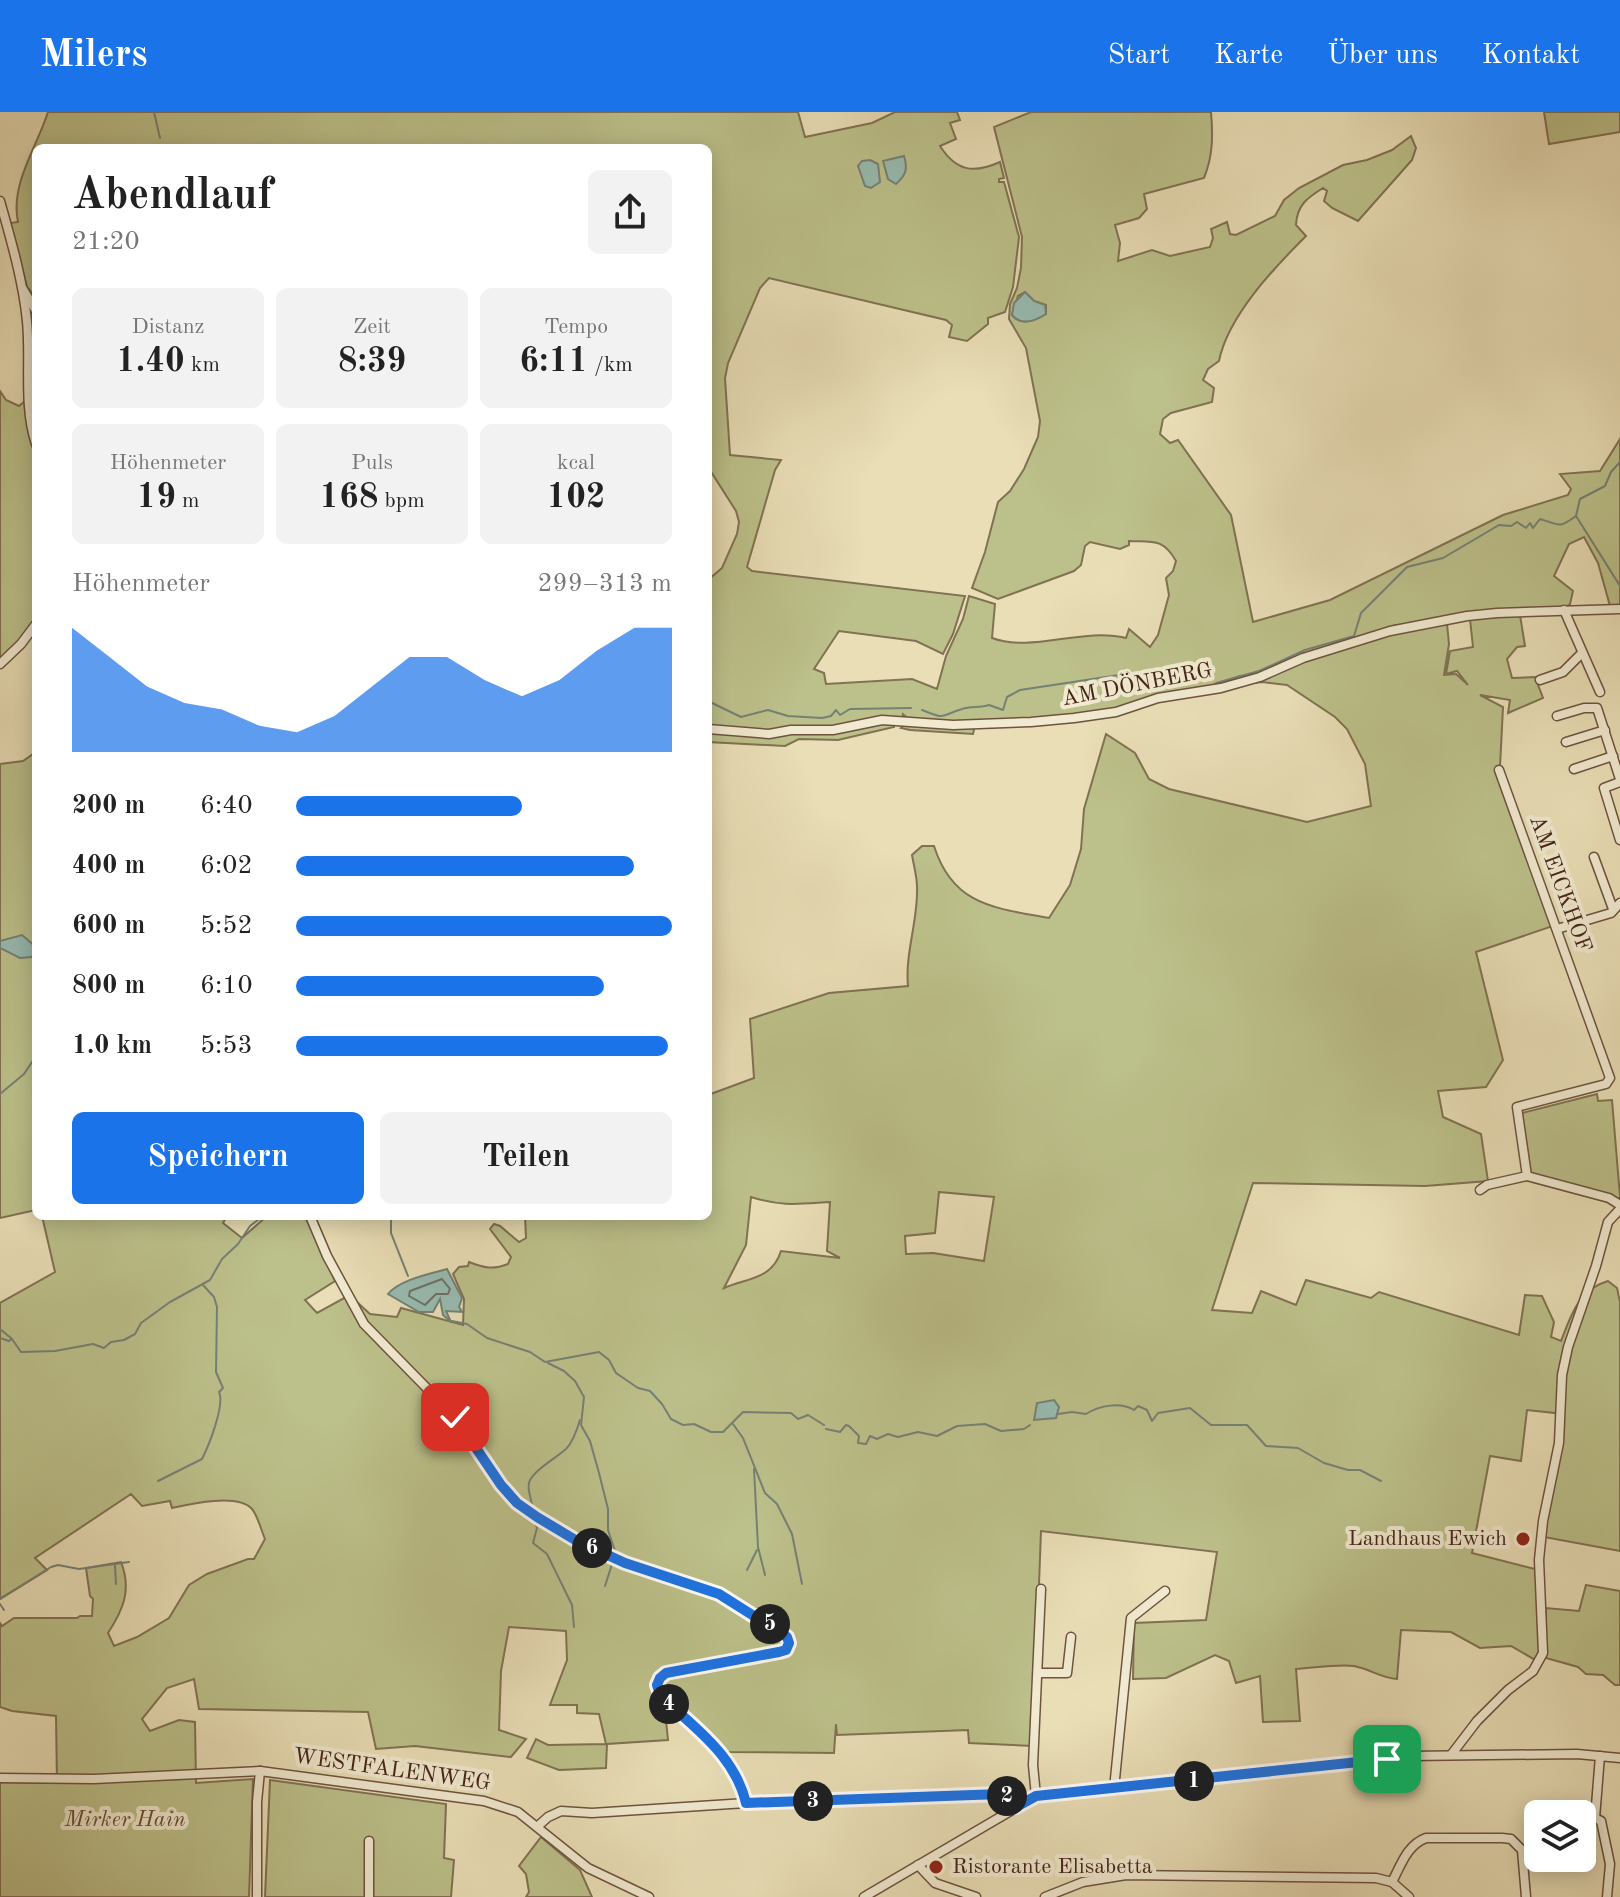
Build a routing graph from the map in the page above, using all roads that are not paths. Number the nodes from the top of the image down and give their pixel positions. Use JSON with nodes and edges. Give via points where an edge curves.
{"nodes":[{"id":1,"x":0,"y":201,"type":"edge"},
{"id":2,"x":22,"y":289,"type":"junction"},
{"id":3,"x":32,"y":305,"type":"edge"},
{"id":4,"x":32,"y":425,"type":"edge"},
{"id":5,"x":1620,"y":609,"type":"edge"},
{"id":6,"x":1564,"y":610,"type":"junction"},
{"id":7,"x":32,"y":629,"type":"edge"},
{"id":8,"x":1582,"y":653,"type":"junction"},
{"id":9,"x":0,"y":664,"type":"edge"},
{"id":10,"x":1540,"y":680,"type":"dead end"},
{"id":11,"x":1600,"y":692,"type":"dead end"},
{"id":12,"x":1557,"y":716,"type":"dead end"},
{"id":13,"x":712,"y":729,"type":"edge"},
{"id":14,"x":1605,"y":730,"type":"junction"},
{"id":15,"x":1566,"y":742,"type":"dead end"},
{"id":16,"x":1613,"y":756,"type":"junction"},
{"id":17,"x":1574,"y":769,"type":"dead end"},
{"id":18,"x":1499,"y":770,"type":"dead end"},
{"id":19,"x":1620,"y":780,"type":"edge"},
{"id":20,"x":1616,"y":816,"type":"edge"},
{"id":21,"x":1620,"y":840,"type":"edge"},
{"id":22,"x":1594,"y":857,"type":"dead end"},
{"id":23,"x":1617,"y":906,"type":"edge"},
{"id":24,"x":1557,"y":929,"type":"junction"},
{"id":25,"x":1527,"y":1176,"type":"junction"},
{"id":26,"x":1480,"y":1190,"type":"dead end"},
{"id":27,"x":1620,"y":1207,"type":"edge"},
{"id":28,"x":312,"y":1220,"type":"edge"},
{"id":29,"x":1041,"y":1589,"type":"dead end"},
{"id":30,"x":1165,"y":1591,"type":"dead end"},
{"id":31,"x":1071,"y":1637,"type":"dead end"},
{"id":32,"x":1038,"y":1673,"type":"junction"},
{"id":33,"x":1451,"y":1755,"type":"junction"},
{"id":34,"x":1600,"y":1756,"type":"junction"},
{"id":35,"x":1620,"y":1758,"type":"edge"},
{"id":36,"x":260,"y":1771,"type":"junction"},
{"id":37,"x":0,"y":1778,"type":"edge"},
{"id":38,"x":1114,"y":1789,"type":"junction"},
{"id":39,"x":1036,"y":1796,"type":"junction"},
{"id":40,"x":746,"y":1803,"type":"junction"},
{"id":41,"x":1016,"y":1807,"type":"junction"},
{"id":42,"x":538,"y":1826,"type":"junction"},
{"id":43,"x":369,"y":1841,"type":"dead end"},
{"id":44,"x":918,"y":1865,"type":"junction"},
{"id":45,"x":1392,"y":1882,"type":"junction"},
{"id":46,"x":257,"y":1897,"type":"edge"},
{"id":47,"x":369,"y":1897,"type":"edge"},
{"id":48,"x":649,"y":1897,"type":"edge"},
{"id":49,"x":864,"y":1897,"type":"edge"},
{"id":50,"x":976,"y":1897,"type":"edge"},
{"id":51,"x":1045,"y":1897,"type":"edge"},
{"id":52,"x":1409,"y":1897,"type":"edge"},
{"id":53,"x":1526,"y":1897,"type":"edge"},
{"id":54,"x":1607,"y":1897,"type":"edge"}],
"edges":[{"from":1,"to":2,"type":"street"},
{"from":2,"to":3,"type":"street"},
{"from":2,"to":4,"type":"street"},
{"from":5,"to":6,"type":"street","name":"AM DÖNBERG"},
{"from":6,"to":8,"type":"street"},
{"from":6,"to":13,"type":"street","name":"AM DÖNBERG","via":[[1467,616],[1390,631],[1221,688],[1074,718],[953,725],[882,720],[769,734]]},
{"from":7,"to":9,"type":"street"},
{"from":8,"to":10,"type":"street","via":[[1563,672]]},
{"from":8,"to":11,"type":"street"},
{"from":12,"to":14,"type":"street","via":[[1597,708]]},
{"from":14,"to":15,"type":"street"},
{"from":14,"to":16,"type":"street"},
{"from":16,"to":17,"type":"street"},
{"from":16,"to":19,"type":"street"},
{"from":18,"to":24,"type":"street","name":"AM EICKHOF"},
{"from":19,"to":20,"type":"street","via":[[1604,788]]},
{"from":20,"to":21,"type":"street"},
{"from":22,"to":23,"type":"street"},
{"from":23,"to":24,"type":"street","via":[[1611,913]]},
{"from":24,"to":25,"type":"street","name":"AM EICKHOF","via":[[1610,1078],[1606,1084],[1517,1107]]},
{"from":25,"to":26,"type":"street"},
{"from":25,"to":27,"type":"street","via":[[1609,1198]]},
{"from":27,"to":33,"type":"street","via":[[1608,1222],[1562,1375],[1559,1443],[1539,1557],[1543,1653],[1533,1671],[1477,1721]]},
{"from":28,"to":40,"type":"street","via":[[364,1324],[455,1417],[517,1503],[577,1541],[625,1563],[719,1594],[787,1637],[786,1650],[666,1673],[657,1685],[728,1762]]},
{"from":29,"to":32,"type":"street"},
{"from":30,"to":38,"type":"street","via":[[1131,1618]]},
{"from":31,"to":32,"type":"street","via":[[1067,1673]]},
{"from":32,"to":39,"type":"street"},
{"from":33,"to":34,"type":"street"},
{"from":33,"to":38,"type":"street"},
{"from":34,"to":35,"type":"street"},
{"from":34,"to":54,"type":"street","via":[[1595,1818],[1601,1821],[1610,1864]]},
{"from":36,"to":37,"type":"street","name":"WESTFALENWEG"},
{"from":36,"to":42,"type":"street","name":"WESTFALENWEG","via":[[492,1802]]},
{"from":36,"to":46,"type":"street"},
{"from":38,"to":39,"type":"street"},
{"from":39,"to":41,"type":"street"},
{"from":40,"to":41,"type":"street","via":[[1001,1794]]},
{"from":40,"to":42,"type":"street","via":[[561,1811]]},
{"from":41,"to":44,"type":"street"},
{"from":42,"to":48,"type":"street","name":"WESTFALENWEG","via":[[588,1868]]},
{"from":43,"to":47,"type":"street"},
{"from":44,"to":49,"type":"street"},
{"from":44,"to":50,"type":"street","via":[[935,1883]]},
{"from":45,"to":51,"type":"street","via":[[1126,1875],[1083,1882]]},
{"from":45,"to":52,"type":"street"},
{"from":45,"to":53,"type":"street","via":[[1409,1851],[1426,1838],[1511,1839],[1522,1850]]}]}
